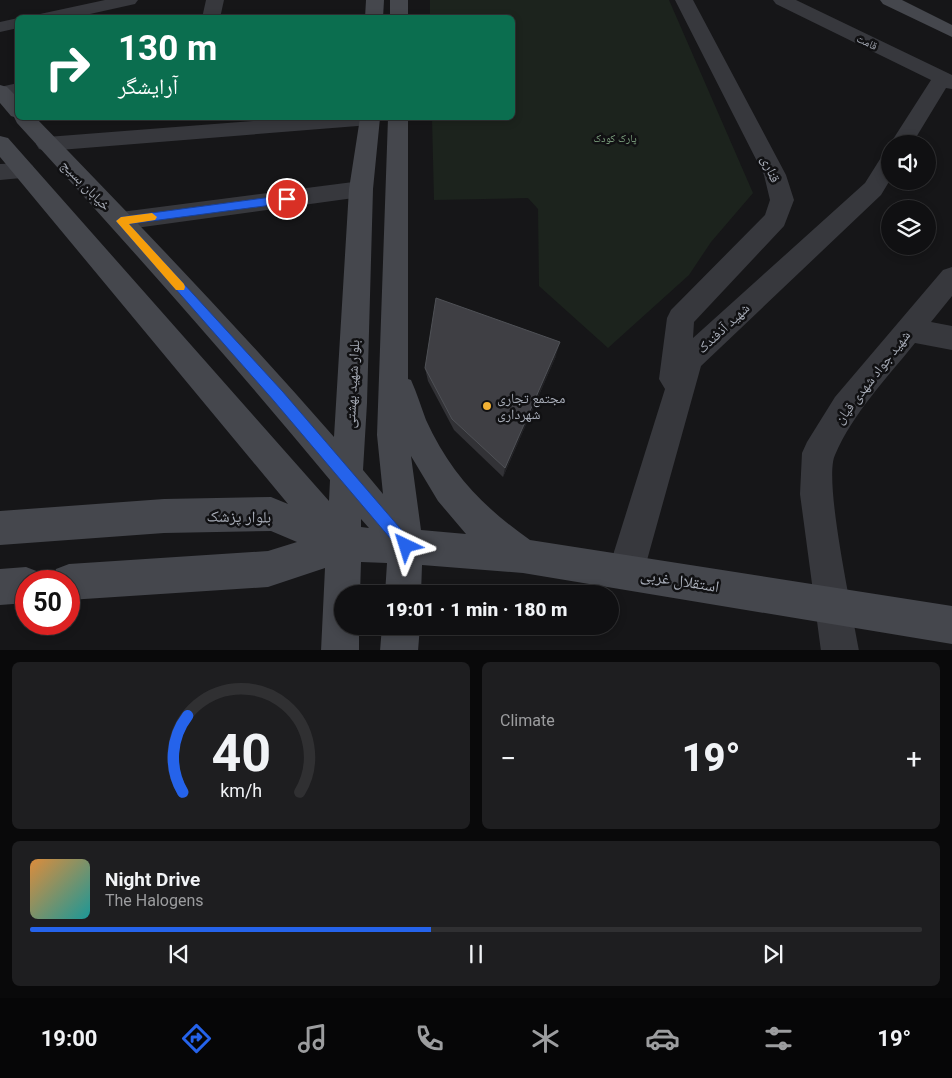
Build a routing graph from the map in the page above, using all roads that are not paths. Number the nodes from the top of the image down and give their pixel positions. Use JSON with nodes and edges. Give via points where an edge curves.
{"nodes":[{"id":1,"x":129,"y":0,"type":"edge"},
{"id":2,"x":216,"y":0,"type":"edge"},
{"id":3,"x":375,"y":0,"type":"edge"},
{"id":4,"x":399,"y":0,"type":"edge"},
{"id":5,"x":684,"y":0,"type":"edge"},
{"id":6,"x":782,"y":0,"type":"edge"},
{"id":7,"x":889,"y":0,"type":"edge"},
{"id":8,"x":60,"y":15,"type":"edge"},
{"id":9,"x":213,"y":15,"type":"edge"},
{"id":10,"x":374,"y":15,"type":"edge"},
{"id":11,"x":399,"y":15,"type":"edge"},
{"id":12,"x":15,"y":24,"type":"edge"},
{"id":13,"x":0,"y":27,"type":"edge"},
{"id":14,"x":952,"y":32,"type":"edge"},
{"id":15,"x":947,"y":81,"type":"edge"},
{"id":16,"x":6,"y":91,"type":"edge"},
{"id":17,"x":15,"y":106,"type":"edge"},
{"id":18,"x":26,"y":120,"type":"edge"},
{"id":19,"x":345,"y":120,"type":"edge"},
{"id":20,"x":370,"y":120,"type":"edge"},
{"id":21,"x":398,"y":120,"type":"edge"},
{"id":22,"x":908,"y":135,"type":"edge"},
{"id":23,"x":0,"y":143,"type":"edge"},
{"id":24,"x":47,"y":144,"type":"junction"},
{"id":25,"x":12,"y":171,"type":"edge"},
{"id":26,"x":881,"y":176,"type":"edge"},
{"id":27,"x":360,"y":189,"type":"junction"},
{"id":28,"x":121,"y":221,"type":"junction"},
{"id":29,"x":952,"y":277,"type":"edge"},
{"id":30,"x":908,"y":330,"type":"junction"},
{"id":31,"x":952,"y":338,"type":"edge"},
{"id":32,"x":394,"y":363,"type":"junction"},
{"id":33,"x":669,"y":424,"type":"junction"},
{"id":34,"x":346,"y":477,"type":"junction"},
{"id":35,"x":0,"y":528,"type":"edge"},
{"id":36,"x":344,"y":544,"type":"junction"},
{"id":37,"x":406,"y":546,"type":"junction"},
{"id":38,"x":523,"y":556,"type":"junction"},
{"id":39,"x":626,"y":571,"type":"junction"},
{"id":40,"x":80,"y":581,"type":"edge"},
{"id":41,"x":404,"y":585,"type":"edge"},
{"id":42,"x":15,"y":586,"type":"edge"},
{"id":43,"x":0,"y":587,"type":"edge"},
{"id":44,"x":832,"y":607,"type":"junction"},
{"id":45,"x":952,"y":625,"type":"edge"},
{"id":46,"x":400,"y":635,"type":"edge"},
{"id":47,"x":340,"y":650,"type":"edge"},
{"id":48,"x":399,"y":650,"type":"edge"},
{"id":49,"x":840,"y":650,"type":"edge"}],
"edges":[{"from":1,"to":8,"type":"street"},
{"from":2,"to":9,"type":"street"},
{"from":3,"to":10,"type":"main road"},
{"from":4,"to":11,"type":"main road"},
{"from":5,"to":33,"type":"street","name":"قناری","via":[[775,174],[782,200],[775,220],[681,318]]},
{"from":6,"to":15,"type":"street","name":"قامت"},
{"from":7,"to":14,"type":"main road"},
{"from":12,"to":13,"type":"street"},
{"from":15,"to":22,"type":"street"},
{"from":16,"to":17,"type":"main road"},
{"from":18,"to":24,"type":"main road","name":"خیابان بسیج"},
{"from":19,"to":24,"type":"street"},
{"from":20,"to":27,"type":"main road","name":"بلوار شهید بهشتی"},
{"from":21,"to":32,"type":"main road"},
{"from":23,"to":25,"type":"main road"},
{"from":24,"to":28,"type":"main road","name":"خیابان بسیج"},
{"from":25,"to":36,"type":"main road"},
{"from":26,"to":33,"type":"street","name":"شهید آذفندک","via":[[873,189],[689,360]]},
{"from":27,"to":28,"type":"street"},
{"from":27,"to":34,"type":"main road","name":"بلوار شهید بهشتی"},
{"from":28,"to":34,"type":"main road","name":"خیابان بسیج","via":[[279,396]]},
{"from":29,"to":30,"type":"street","name":"شهید جواد شهدی قپان"},
{"from":30,"to":31,"type":"street"},
{"from":30,"to":44,"type":"street","name":"شهید جواد شهدی قپان","via":[[846,407],[818,453],[816,494]]},
{"from":32,"to":37,"type":"main road","via":[[393,435]]},
{"from":32,"to":38,"type":"main road","via":[[409,419],[441,478],[475,519]]},
{"from":33,"to":39,"type":"street","name":"شهید آذفندک"},
{"from":34,"to":36,"type":"main road","name":"بلوار شهید بهشتی"},
{"from":34,"to":37,"type":"main road","name":"خیابان بسیج"},
{"from":35,"to":36,"type":"main road","name":"بلوار پزشک","via":[[164,516],[271,514]]},
{"from":36,"to":37,"type":"main road","name":"استقلال غربی"},
{"from":36,"to":40,"type":"main road","via":[[268,569]]},
{"from":36,"to":47,"type":"main road","name":"بلوار شهید بهشتی"},
{"from":37,"to":38,"type":"main road","name":"استقلال غربی"},
{"from":37,"to":41,"type":"main road"},
{"from":38,"to":39,"type":"main road","name":"استقلال غربی"},
{"from":39,"to":44,"type":"main road","name":"استقلال غربی"},
{"from":42,"to":43,"type":"main road"},
{"from":44,"to":45,"type":"main road","name":"استقلال غربی"},
{"from":44,"to":49,"type":"street","name":"شهید جواد شهدی قپان"},
{"from":46,"to":48,"type":"main road"}]}
